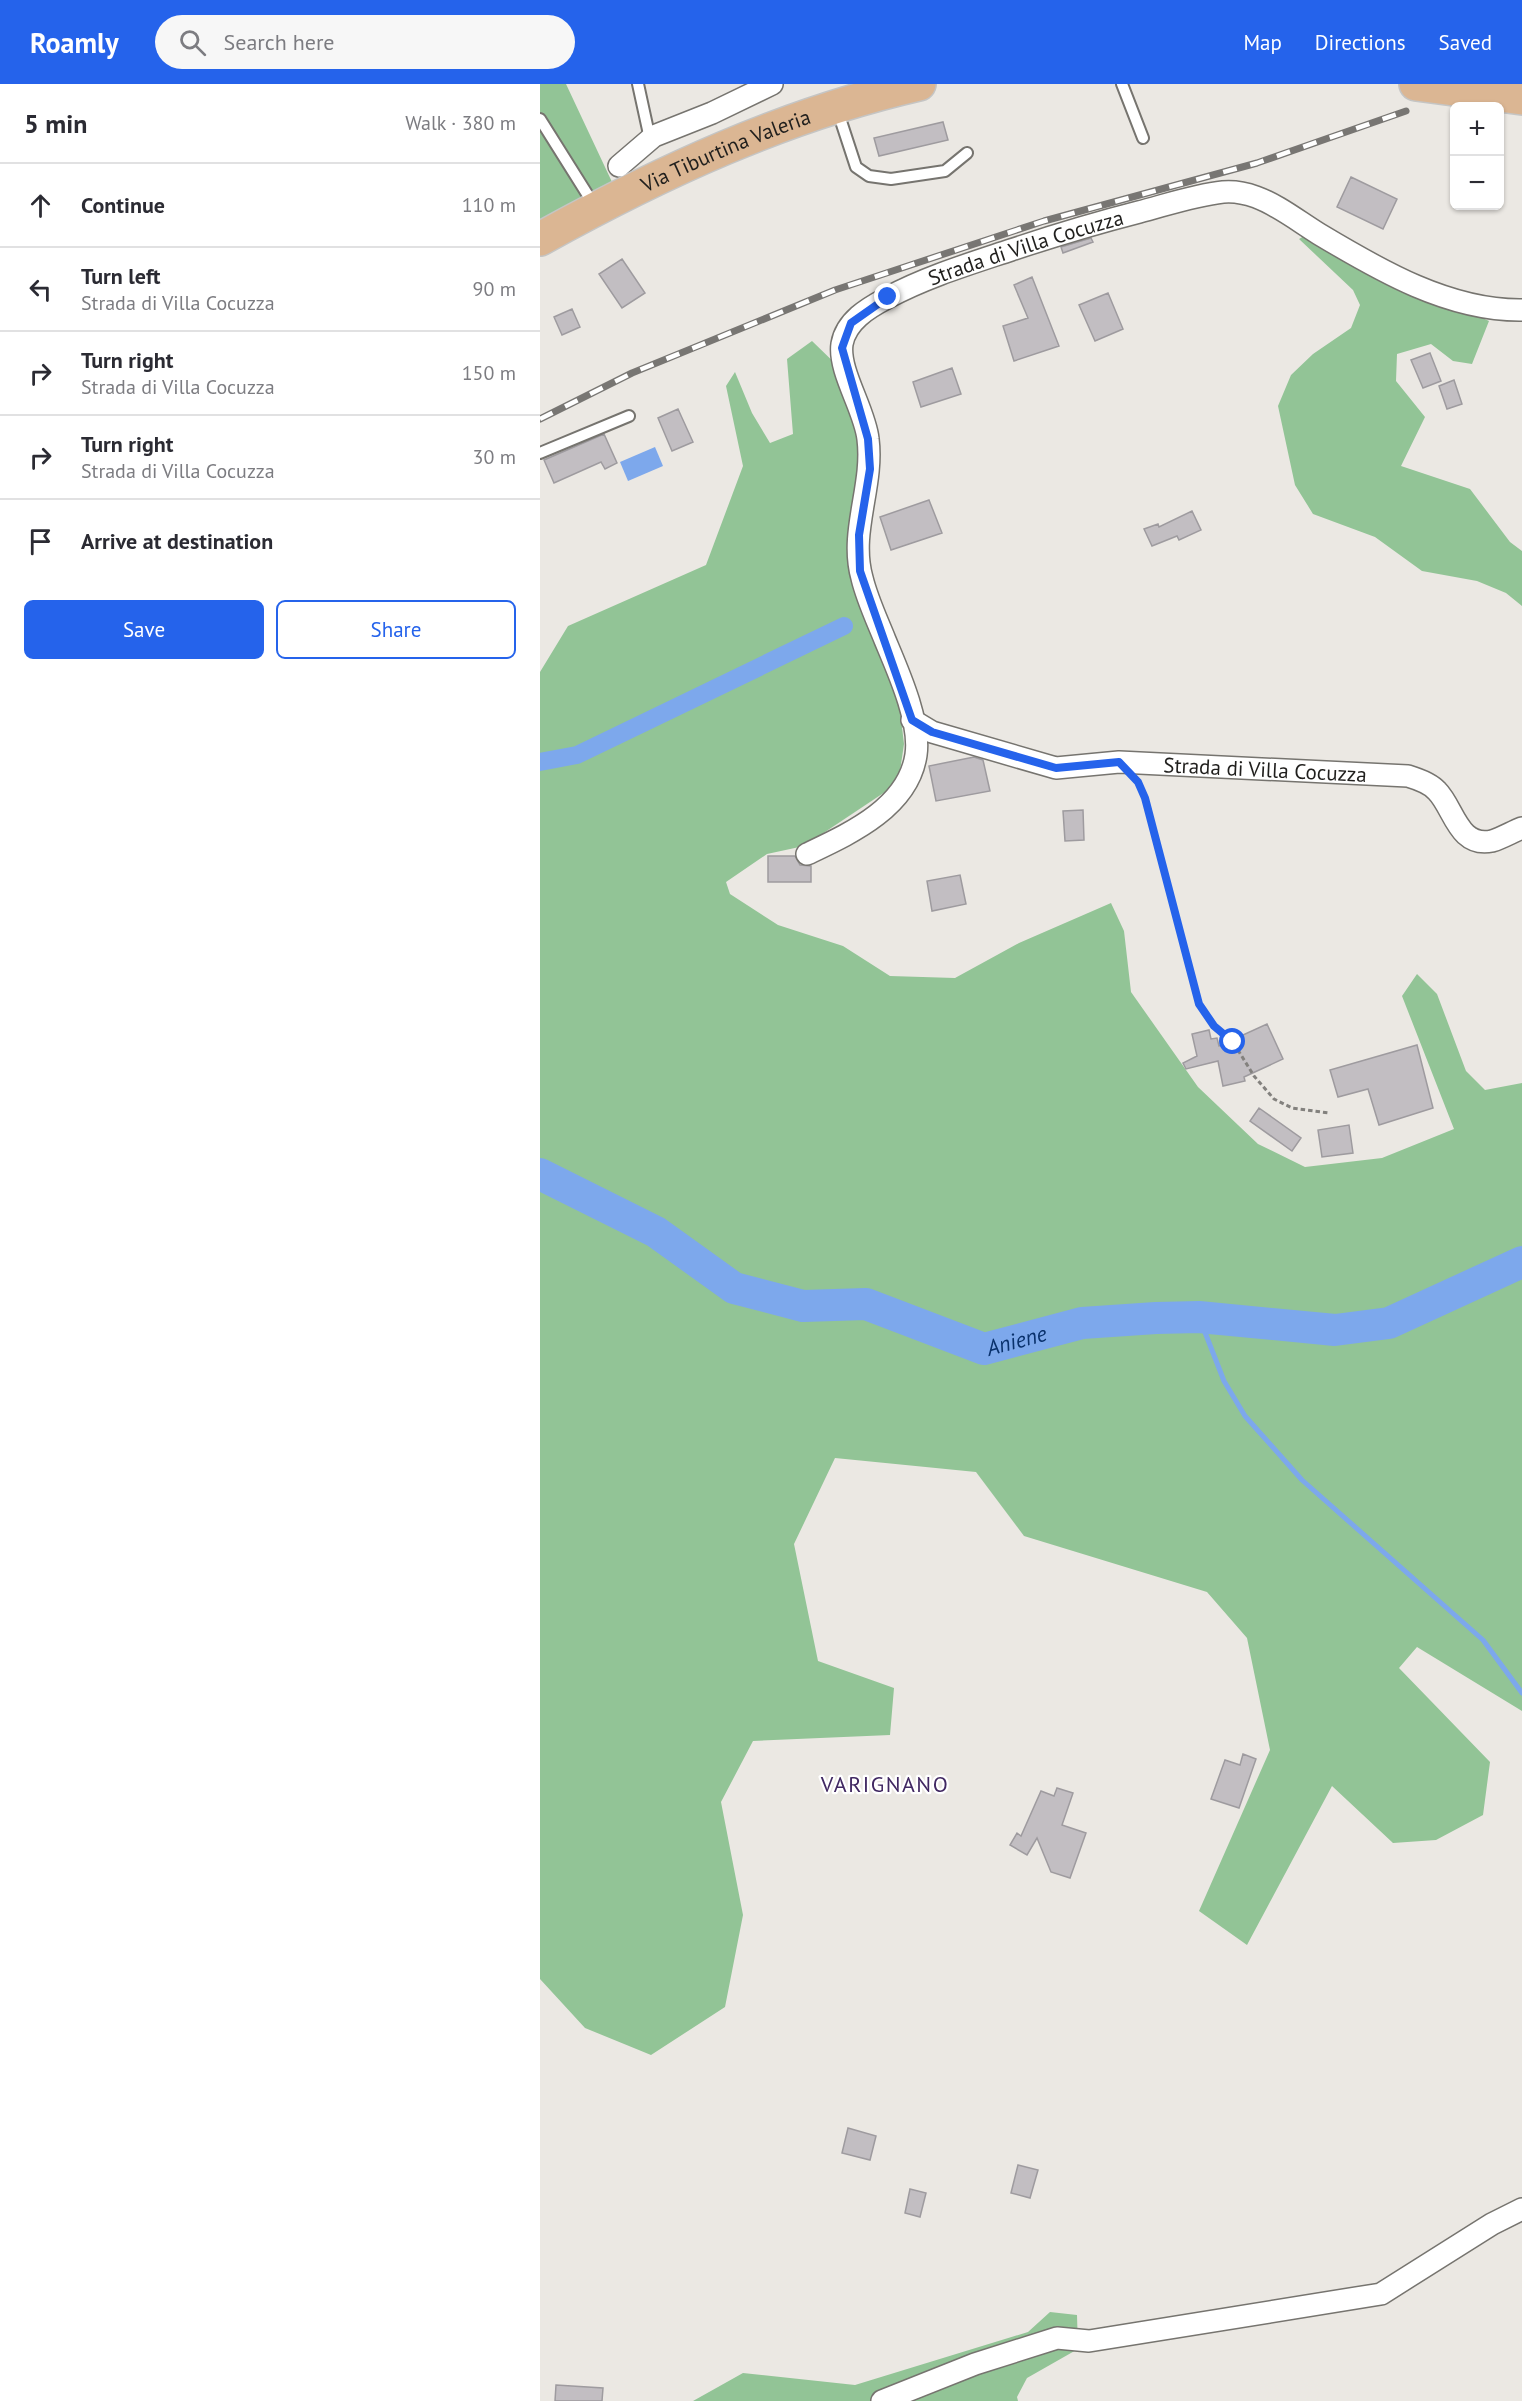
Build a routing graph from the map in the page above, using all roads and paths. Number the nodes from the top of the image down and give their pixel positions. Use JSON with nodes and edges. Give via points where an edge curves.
{"nodes":[{"id":1,"x":638,"y":84,"type":"edge"},
{"id":2,"x":772,"y":84,"type":"edge"},
{"id":3,"x":919,"y":84,"type":"edge"},
{"id":4,"x":1122,"y":84,"type":"edge"},
{"id":5,"x":1416,"y":84,"type":"edge"},
{"id":6,"x":1522,"y":98,"type":"edge"},
{"id":7,"x":836,"y":106,"type":"junction"},
{"id":8,"x":540,"y":119,"type":"edge"},
{"id":9,"x":1143,"y":138,"type":"dead end"},
{"id":10,"x":650,"y":139,"type":"junction"},
{"id":11,"x":967,"y":153,"type":"dead end"},
{"id":12,"x":620,"y":166,"type":"dead end"},
{"id":13,"x":596,"y":208,"type":"junction"},
{"id":14,"x":540,"y":239,"type":"edge"},
{"id":15,"x":1522,"y":309,"type":"edge"},
{"id":16,"x":629,"y":416,"type":"dead end"},
{"id":17,"x":540,"y":453,"type":"edge"},
{"id":18,"x":912,"y":720,"type":"junction"},
{"id":19,"x":1119,"y":762,"type":"junction"},
{"id":20,"x":1522,"y":828,"type":"edge"},
{"id":21,"x":807,"y":854,"type":"dead end"},
{"id":22,"x":1329,"y":1113,"type":"dead end"},
{"id":23,"x":1522,"y":2209,"type":"edge"},
{"id":24,"x":882,"y":2401,"type":"edge"}],
"edges":[{"from":1,"to":10,"type":"lane"},
{"from":2,"to":10,"type":"street"},
{"from":3,"to":7,"type":"main road","name":"Via Tiburtina Valeria"},
{"from":4,"to":9,"type":"lane"},
{"from":5,"to":6,"type":"main road"},
{"from":7,"to":11,"type":"lane","via":[[856,167],[869,176],[891,179],[945,171]]},
{"from":7,"to":13,"type":"main road","name":"Via Tiburtina Valeria","via":[[720,148]]},
{"from":8,"to":13,"type":"lane"},
{"from":10,"to":12,"type":"street"},
{"from":13,"to":14,"type":"main road","name":"Via Tiburtina Valeria"},
{"from":15,"to":18,"type":"street","name":"Strada di Villa Cocuzza","via":[[1477,305],[1430,291],[1364,260],[1267,202],[1244,193],[1224,192],[1124,215],[964,265],[866,310],[851,323],[842,348],[868,439],[870,469],[859,535],[859,561],[864,586]]},
{"from":16,"to":17,"type":"lane"},
{"from":18,"to":19,"type":"street","name":"Strada di Villa Cocuzza","via":[[932,732],[1056,768]]},
{"from":18,"to":21,"type":"street","name":"Strada di Villa Cocuzza","via":[[916,755],[898,793],[858,828]]},
{"from":19,"to":20,"type":"street","name":"Strada di Villa Cocuzza","via":[[1408,776],[1437,790],[1455,824],[1472,837],[1491,841]]},
{"from":19,"to":22,"type":"path","via":[[1138,782],[1145,798],[1199,1004],[1214,1026],[1233,1042],[1274,1099],[1292,1108]]},
{"from":23,"to":24,"type":"street","via":[[1483,2229],[1381,2294],[1089,2341],[1057,2338],[975,2364]]}]}
